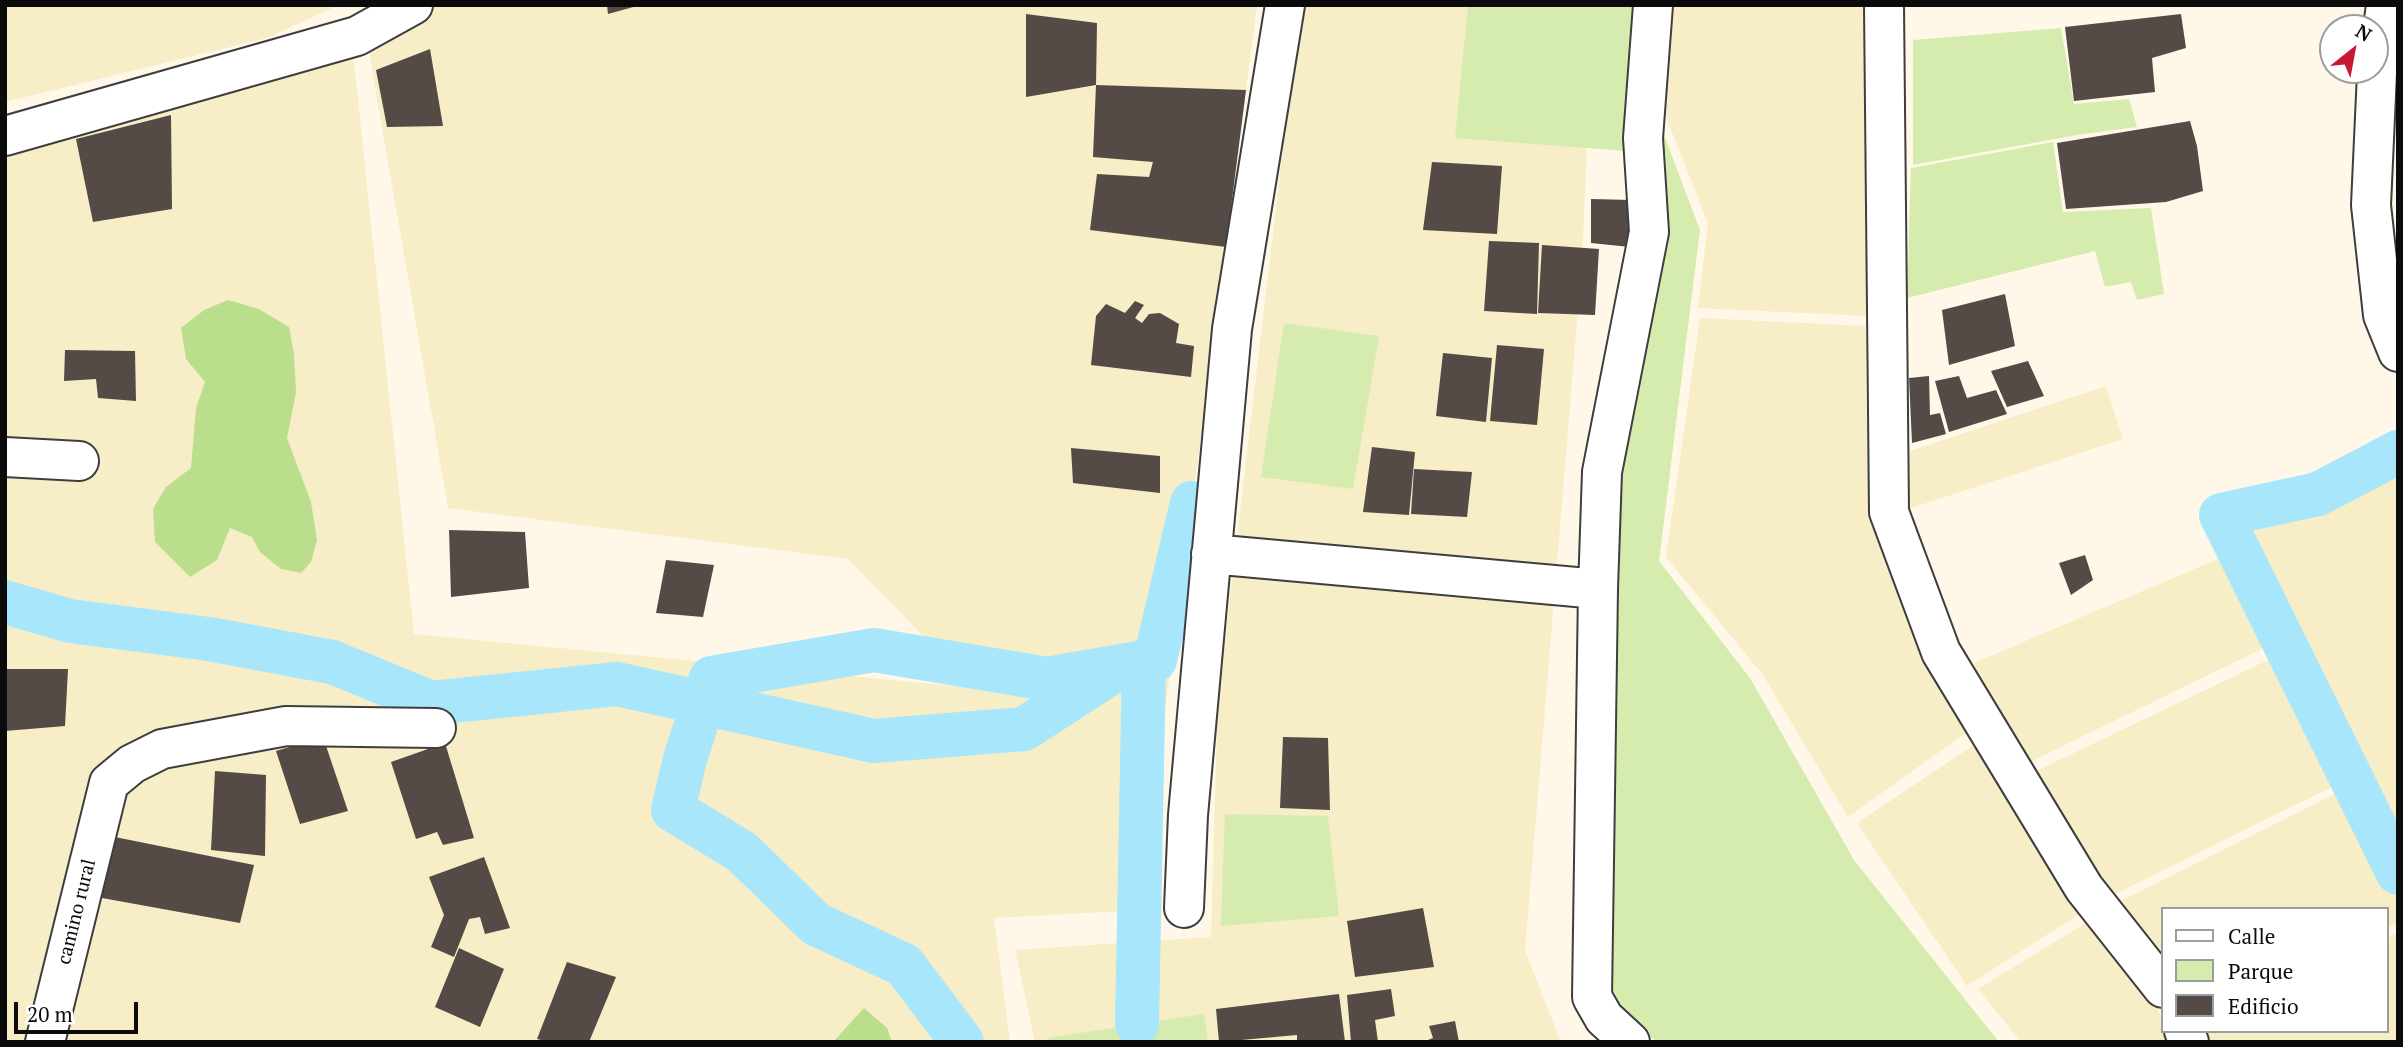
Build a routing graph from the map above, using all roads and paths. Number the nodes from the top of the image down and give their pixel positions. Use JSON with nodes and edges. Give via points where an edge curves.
{"nodes":[{"id":1,"x":413,"y":5,"type":"edge"},
{"id":2,"x":1285,"y":5,"type":"edge"},
{"id":3,"x":1653,"y":5,"type":"edge"},
{"id":4,"x":1884,"y":5,"type":"edge"},
{"id":5,"x":2386,"y":5,"type":"edge"},
{"id":6,"x":5,"y":136,"type":"edge"},
{"id":7,"x":2398,"y":352,"type":"edge"},
{"id":8,"x":5,"y":457,"type":"edge"},
{"id":9,"x":79,"y":461,"type":"dead end"},
{"id":10,"x":1211,"y":554,"type":"junction"},
{"id":11,"x":1598,"y":589,"type":"junction"},
{"id":12,"x":436,"y":728,"type":"dead end"},
{"id":13,"x":1184,"y":908,"type":"dead end"},
{"id":14,"x":2162,"y":987,"type":"edge"},
{"id":15,"x":45,"y":1042,"type":"edge"},
{"id":16,"x":1630,"y":1042,"type":"edge"}],
"edges":[{"from":1,"to":6,"type":"street","via":[[357,36]]},
{"from":2,"to":10,"type":"street","via":[[1232,329]]},
{"from":3,"to":11,"type":"street","via":[[1643,138],[1649,232],[1602,472]]},
{"from":4,"to":14,"type":"street","via":[[1889,512],[1941,652],[2084,888]]},
{"from":5,"to":7,"type":"street","via":[[2377,73],[2371,205],[2383,315]]},
{"from":8,"to":9,"type":"street"},
{"from":10,"to":11,"type":"street"},
{"from":10,"to":13,"type":"street"},
{"from":11,"to":16,"type":"street","via":[[1592,997],[1604,1018]]},
{"from":12,"to":15,"type":"street","name":"camino rural","via":[[286,726],[162,749],[132,764],[109,783]]}]}
